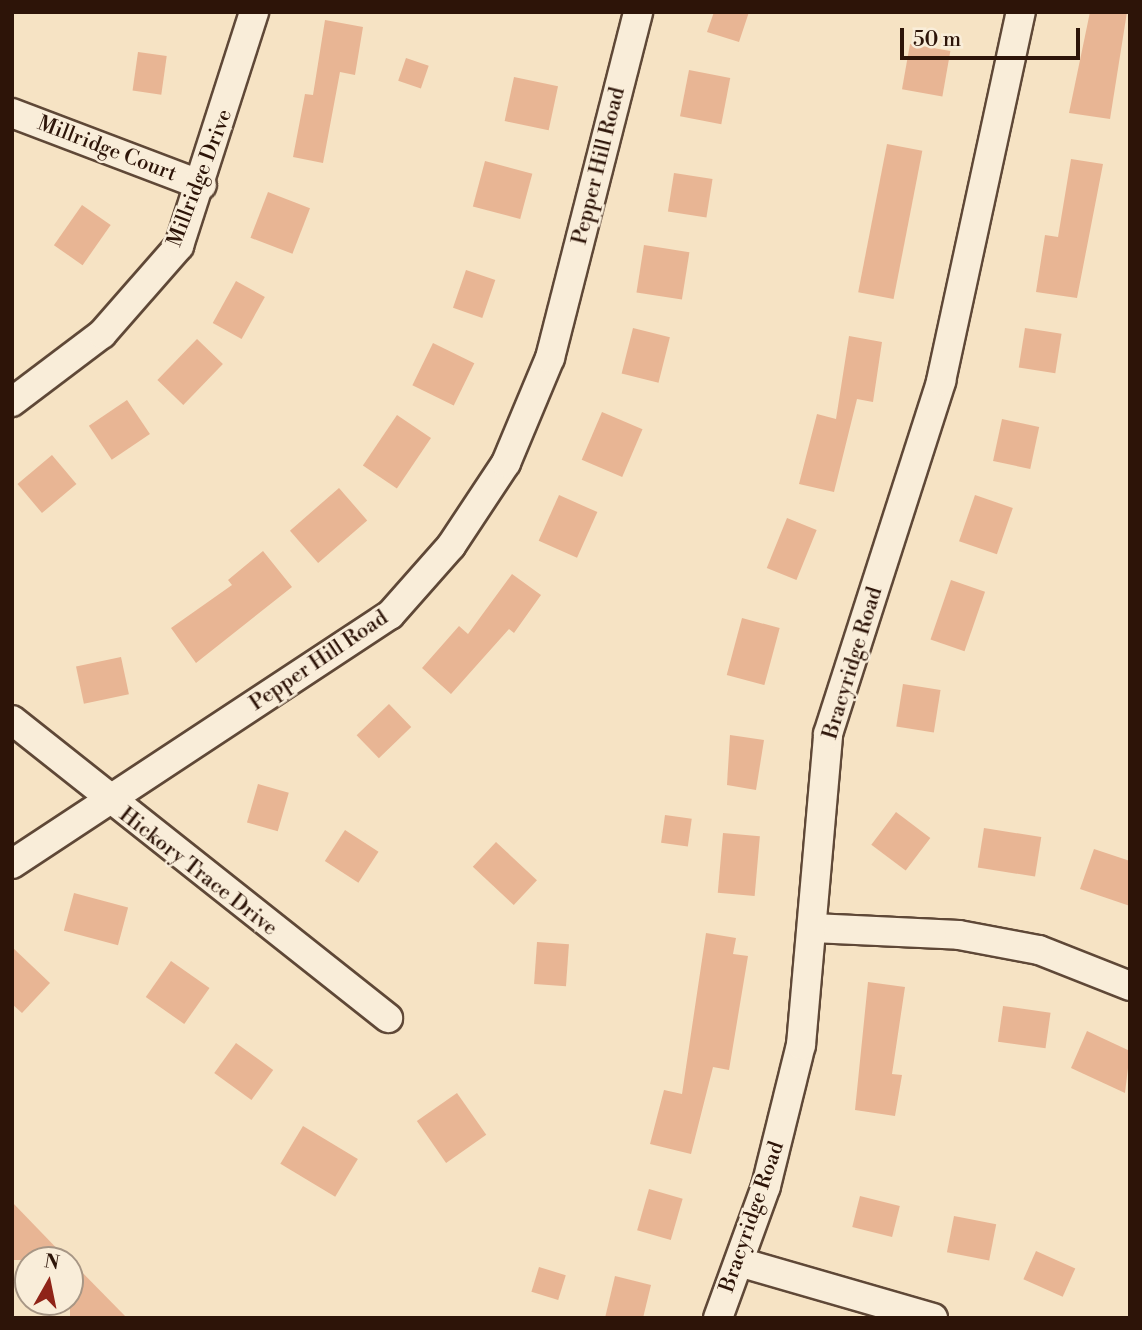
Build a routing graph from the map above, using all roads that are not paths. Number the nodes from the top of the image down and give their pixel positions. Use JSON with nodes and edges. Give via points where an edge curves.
{"nodes":[{"id":1,"x":254,"y":12,"type":"edge"},
{"id":2,"x":638,"y":12,"type":"edge"},
{"id":3,"x":1021,"y":12,"type":"edge"},
{"id":4,"x":12,"y":113,"type":"edge"},
{"id":5,"x":202,"y":184,"type":"junction"},
{"id":6,"x":12,"y":402,"type":"edge"},
{"id":7,"x":12,"y":720,"type":"edge"},
{"id":8,"x":105,"y":799,"type":"junction"},
{"id":9,"x":12,"y":864,"type":"edge"},
{"id":10,"x":813,"y":928,"type":"junction"},
{"id":11,"x":1130,"y":986,"type":"edge"},
{"id":12,"x":388,"y":1018,"type":"dead end"},
{"id":13,"x":739,"y":1262,"type":"junction"},
{"id":14,"x":718,"y":1318,"type":"edge"},
{"id":15,"x":933,"y":1318,"type":"edge"}],
"edges":[{"from":1,"to":5,"type":"street","name":"Millridge Drive"},
{"from":2,"to":8,"type":"street","name":"Pepper Hill Road","via":[[550,358],[506,463],[451,546],[390,615]]},
{"from":3,"to":10,"type":"street","name":"Bracyridge Road","via":[[941,381],[828,734]]},
{"from":4,"to":5,"type":"street","name":"Millridge Court"},
{"from":5,"to":6,"type":"street","name":"Millridge Drive","via":[[179,246],[102,334]]},
{"from":7,"to":8,"type":"street","name":"Hickory Trace Drive"},
{"from":8,"to":9,"type":"street","name":"Pepper Hill Road"},
{"from":8,"to":12,"type":"street","name":"Hickory Trace Drive"},
{"from":10,"to":11,"type":"street","via":[[959,934],[1039,950]]},
{"from":10,"to":13,"type":"street","name":"Bracyridge Road","via":[[792,1085]]},
{"from":13,"to":14,"type":"street","name":"Bracyridge Road"},
{"from":13,"to":15,"type":"street"}]}
